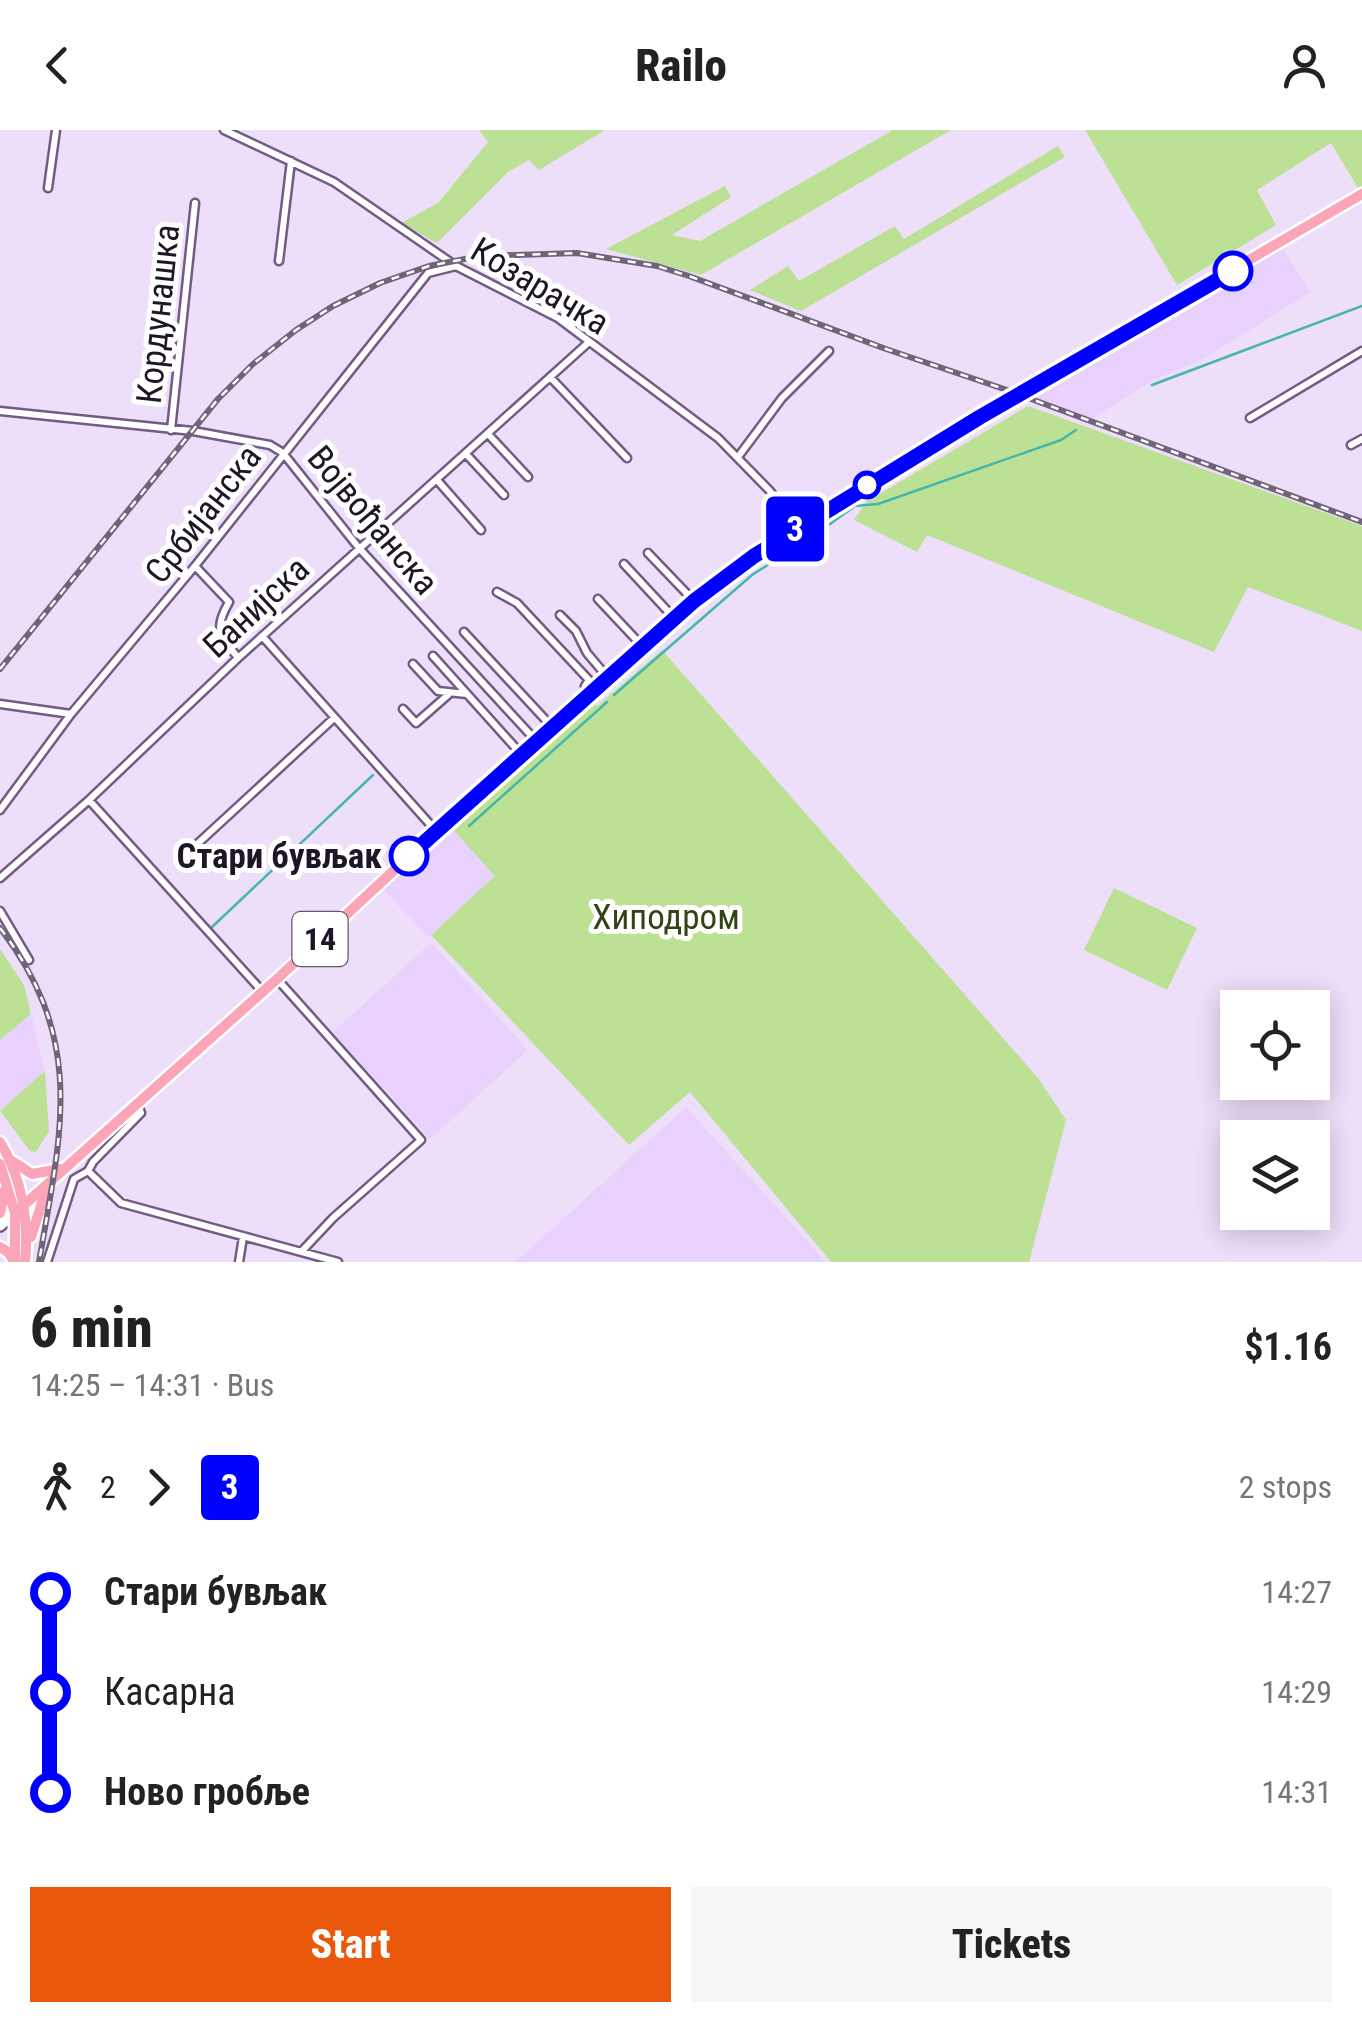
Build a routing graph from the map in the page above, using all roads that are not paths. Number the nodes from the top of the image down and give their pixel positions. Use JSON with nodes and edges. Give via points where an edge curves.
{"nodes":[{"id":1,"x":56,"y":130,"type":"edge"},
{"id":2,"x":224,"y":130,"type":"edge"},
{"id":3,"x":291,"y":162,"type":"junction"},
{"id":4,"x":48,"y":188,"type":"dead end"},
{"id":5,"x":1362,"y":194,"type":"edge"},
{"id":6,"x":195,"y":203,"type":"dead end"},
{"id":7,"x":279,"y":261,"type":"dead end"},
{"id":8,"x":456,"y":266,"type":"junction"},
{"id":9,"x":589,"y":342,"type":"junction"},
{"id":10,"x":830,"y":351,"type":"dead end"},
{"id":11,"x":1362,"y":351,"type":"edge"},
{"id":12,"x":550,"y":378,"type":"junction"},
{"id":13,"x":0,"y":411,"type":"edge"},
{"id":14,"x":1250,"y":418,"type":"dead end"},
{"id":15,"x":170,"y":430,"type":"junction"},
{"id":16,"x":488,"y":434,"type":"junction"},
{"id":17,"x":1362,"y":439,"type":"edge"},
{"id":18,"x":1352,"y":445,"type":"dead end"},
{"id":19,"x":283,"y":452,"type":"junction"},
{"id":20,"x":466,"y":454,"type":"junction"},
{"id":21,"x":738,"y":457,"type":"junction"},
{"id":22,"x":627,"y":458,"type":"dead end"},
{"id":23,"x":528,"y":477,"type":"dead end"},
{"id":24,"x":437,"y":480,"type":"junction"},
{"id":25,"x":504,"y":495,"type":"dead end"},
{"id":26,"x":481,"y":530,"type":"dead end"},
{"id":27,"x":793,"y":530,"type":"junction"},
{"id":28,"x":359,"y":548,"type":"junction"},
{"id":29,"x":648,"y":553,"type":"dead end"},
{"id":30,"x":624,"y":564,"type":"dead end"},
{"id":31,"x":195,"y":566,"type":"junction"},
{"id":32,"x":497,"y":592,"type":"dead end"},
{"id":33,"x":598,"y":599,"type":"dead end"},
{"id":34,"x":694,"y":601,"type":"junction"},
{"id":35,"x":560,"y":615,"type":"dead end"},
{"id":36,"x":675,"y":619,"type":"junction"},
{"id":37,"x":464,"y":632,"type":"dead end"},
{"id":38,"x":262,"y":636,"type":"junction"},
{"id":39,"x":644,"y":648,"type":"junction"},
{"id":40,"x":433,"y":656,"type":"dead end"},
{"id":41,"x":238,"y":658,"type":"junction"},
{"id":42,"x":413,"y":664,"type":"dead end"},
{"id":43,"x":609,"y":679,"type":"junction"},
{"id":44,"x":450,"y":693,"type":"junction"},
{"id":45,"x":468,"y":694,"type":"junction"},
{"id":46,"x":589,"y":697,"type":"junction"},
{"id":47,"x":0,"y":704,"type":"edge"},
{"id":48,"x":403,"y":709,"type":"dead end"},
{"id":49,"x":71,"y":714,"type":"junction"},
{"id":50,"x":334,"y":718,"type":"junction"},
{"id":51,"x":554,"y":729,"type":"junction"},
{"id":52,"x":538,"y":743,"type":"junction"},
{"id":53,"x":523,"y":756,"type":"junction"},
{"id":54,"x":89,"y":800,"type":"junction"},
{"id":55,"x":0,"y":810,"type":"edge"},
{"id":56,"x":436,"y":832,"type":"junction"},
{"id":57,"x":194,"y":846,"type":"dead end"},
{"id":58,"x":0,"y":878,"type":"edge"},
{"id":59,"x":0,"y":910,"type":"edge"},
{"id":60,"x":29,"y":960,"type":"dead end"},
{"id":61,"x":277,"y":979,"type":"junction"},
{"id":62,"x":262,"y":992,"type":"junction"},
{"id":63,"x":137,"y":1103,"type":"junction"},
{"id":64,"x":0,"y":1142,"type":"edge"},
{"id":65,"x":3,"y":1162,"type":"edge"},
{"id":66,"x":64,"y":1167,"type":"junction"},
{"id":67,"x":88,"y":1171,"type":"junction"},
{"id":68,"x":49,"y":1181,"type":"junction"},
{"id":69,"x":19,"y":1209,"type":"junction"},
{"id":70,"x":0,"y":1213,"type":"edge"},
{"id":71,"x":0,"y":1226,"type":"edge"},
{"id":72,"x":244,"y":1237,"type":"junction"},
{"id":73,"x":0,"y":1246,"type":"edge"},
{"id":74,"x":302,"y":1251,"type":"junction"},
{"id":75,"x":26,"y":1258,"type":"edge"},
{"id":76,"x":15,"y":1262,"type":"edge"},
{"id":77,"x":48,"y":1262,"type":"edge"},
{"id":78,"x":239,"y":1262,"type":"edge"},
{"id":79,"x":338,"y":1262,"type":"edge"}],
"edges":[{"from":1,"to":4,"type":"street"},
{"from":2,"to":3,"type":"street","name":"Козарачка"},
{"from":3,"to":7,"type":"street"},
{"from":3,"to":8,"type":"street","name":"Козарачка","via":[[334,182]]},
{"from":5,"to":27,"type":"main road","number":"14"},
{"from":6,"to":15,"type":"street","name":"Кордунашка"},
{"from":8,"to":9,"type":"street","name":"Козарачка","via":[[558,318]]},
{"from":8,"to":19,"type":"street","name":"Србијанска","via":[[428,273]]},
{"from":9,"to":12,"type":"street","name":"Банијска"},
{"from":9,"to":21,"type":"street","name":"Козарачка"},
{"from":10,"to":21,"type":"street","via":[[782,398]]},
{"from":11,"to":14,"type":"street"},
{"from":12,"to":16,"type":"street","name":"Банијска"},
{"from":12,"to":22,"type":"street"},
{"from":13,"to":15,"type":"street","name":"Војвођанска"},
{"from":15,"to":19,"type":"street","name":"Војвођанска"},
{"from":16,"to":20,"type":"street","name":"Банијска"},
{"from":16,"to":23,"type":"street"},
{"from":17,"to":18,"type":"street"},
{"from":19,"to":28,"type":"street","name":"Војвођанска"},
{"from":19,"to":31,"type":"street","name":"Србијанска"},
{"from":20,"to":24,"type":"street","name":"Банијска"},
{"from":20,"to":25,"type":"street"},
{"from":21,"to":27,"type":"street","name":"Козарачка","via":[[770,491]]},
{"from":24,"to":26,"type":"street"},
{"from":24,"to":28,"type":"street","name":"Банијска"},
{"from":27,"to":34,"type":"main road","number":"14"},
{"from":28,"to":38,"type":"street","name":"Банијска"},
{"from":28,"to":52,"type":"street","name":"Војвођанска"},
{"from":29,"to":34,"type":"street"},
{"from":30,"to":36,"type":"street"},
{"from":31,"to":41,"type":"street","via":[[229,602],[218,620],[220,635]]},
{"from":31,"to":49,"type":"street","name":"Србијанска"},
{"from":32,"to":46,"type":"street","via":[[517,604],[589,680]]},
{"from":33,"to":39,"type":"street"},
{"from":34,"to":36,"type":"main road","number":"14"},
{"from":35,"to":43,"type":"street"},
{"from":36,"to":39,"type":"main road","number":"14"},
{"from":37,"to":51,"type":"street"},
{"from":38,"to":41,"type":"street","name":"Банијска"},
{"from":38,"to":50,"type":"street"},
{"from":39,"to":43,"type":"main road","number":"14"},
{"from":40,"to":45,"type":"street"},
{"from":41,"to":54,"type":"street","name":"Банијска"},
{"from":42,"to":44,"type":"street","via":[[438,691]]},
{"from":43,"to":46,"type":"main road","number":"14"},
{"from":44,"to":45,"type":"street"},
{"from":44,"to":48,"type":"street","via":[[416,723]]},
{"from":45,"to":53,"type":"street"},
{"from":46,"to":51,"type":"main road","number":"14"},
{"from":47,"to":49,"type":"street"},
{"from":49,"to":55,"type":"street","name":"Србијанска"},
{"from":50,"to":56,"type":"street"},
{"from":50,"to":57,"type":"street"},
{"from":51,"to":52,"type":"main road","number":"14"},
{"from":52,"to":53,"type":"main road","number":"14"},
{"from":53,"to":56,"type":"main road","number":"14"},
{"from":54,"to":58,"type":"street","name":"Банијска"},
{"from":54,"to":62,"type":"street"},
{"from":56,"to":61,"type":"main road","number":"14"},
{"from":59,"to":60,"type":"street"},
{"from":61,"to":62,"type":"main road","number":"14"},
{"from":61,"to":74,"type":"street","via":[[421,1140]]},
{"from":62,"to":63,"type":"main road","number":"14"},
{"from":63,"to":66,"type":"main road","number":"14"},
{"from":63,"to":67,"type":"street","via":[[140,1113]]},
{"from":64,"to":65,"type":"main road"},
{"from":65,"to":66,"type":"main road","via":[[32,1174]]},
{"from":65,"to":69,"type":"main road"},
{"from":65,"to":70,"type":"main road"},
{"from":66,"to":68,"type":"main road","number":"14"},
{"from":67,"to":72,"type":"street","via":[[121,1203]]},
{"from":67,"to":77,"type":"street","via":[[78,1175],[65,1201]]},
{"from":68,"to":69,"type":"main road","number":"14"},
{"from":68,"to":75,"type":"main road"},
{"from":69,"to":71,"type":"street"},
{"from":69,"to":75,"type":"main road"},
{"from":69,"to":76,"type":"main road"},
{"from":72,"to":74,"type":"street"},
{"from":72,"to":78,"type":"street"},
{"from":73,"to":76,"type":"main road"},
{"from":74,"to":79,"type":"street"}]}
